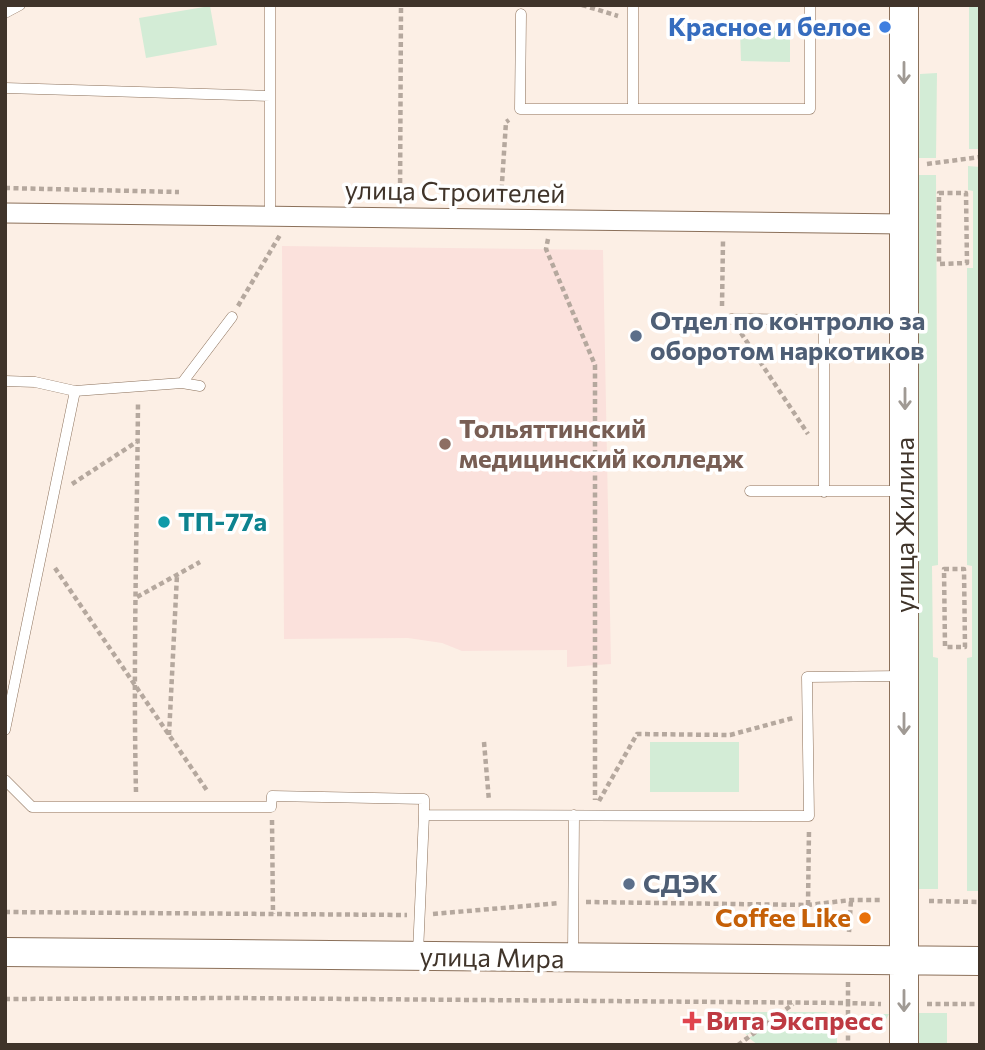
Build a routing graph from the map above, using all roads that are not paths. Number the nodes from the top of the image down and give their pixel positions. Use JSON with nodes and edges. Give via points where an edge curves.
{"nodes":[{"id":1,"x":20,"y":5,"type":"edge"},
{"id":2,"x":270,"y":5,"type":"edge"},
{"id":3,"x":633,"y":5,"type":"edge"},
{"id":4,"x":810,"y":5,"type":"edge"},
{"id":5,"x":904,"y":5,"type":"edge"},
{"id":6,"x":5,"y":13,"type":"edge"},
{"id":7,"x":521,"y":14,"type":"dead end"},
{"id":8,"x":5,"y":88,"type":"edge"},
{"id":9,"x":270,"y":96,"type":"junction"},
{"id":10,"x":633,"y":109,"type":"junction"},
{"id":11,"x":5,"y":213,"type":"edge"},
{"id":12,"x":270,"y":216,"type":"junction"},
{"id":13,"x":904,"y":224,"type":"junction"},
{"id":14,"x":232,"y":317,"type":"road end"},
{"id":15,"x":731,"y":319,"type":"road end"},
{"id":16,"x":5,"y":382,"type":"edge"},
{"id":17,"x":182,"y":383,"type":"junction"},
{"id":18,"x":200,"y":386,"type":"dead end"},
{"id":19,"x":75,"y":391,"type":"junction"},
{"id":20,"x":750,"y":491,"type":"dead end"},
{"id":21,"x":905,"y":491,"type":"junction"},
{"id":22,"x":824,"y":492,"type":"junction"},
{"id":23,"x":904,"y":676,"type":"junction"},
{"id":24,"x":5,"y":730,"type":"edge"},
{"id":25,"x":5,"y":779,"type":"edge"},
{"id":26,"x":424,"y":815,"type":"junction"},
{"id":27,"x":574,"y":815,"type":"junction"},
{"id":28,"x":5,"y":952,"type":"edge"},
{"id":29,"x":418,"y":957,"type":"junction"},
{"id":30,"x":573,"y":958,"type":"junction"},
{"id":31,"x":904,"y":961,"type":"junction"},
{"id":32,"x":980,"y":961,"type":"edge"},
{"id":33,"x":904,"y":1045,"type":"edge"}],
"edges":[{"from":1,"to":6,"type":"lane"},
{"from":2,"to":9,"type":"lane"},
{"from":3,"to":10,"type":"lane"},
{"from":4,"to":10,"type":"lane","via":[[810,109]]},
{"from":5,"to":13,"type":"main road","name":"улица Жилина","one_way":true},
{"from":7,"to":10,"type":"lane","via":[[520,109]]},
{"from":8,"to":9,"type":"lane"},
{"from":9,"to":12,"type":"lane"},
{"from":11,"to":12,"type":"street","name":"улица Строителей"},
{"from":12,"to":13,"type":"street","name":"улица Строителей"},
{"from":13,"to":21,"type":"main road","name":"улица Жилина","one_way":true},
{"from":14,"to":17,"type":"lane"},
{"from":15,"to":22,"type":"lane","via":[[824,320]]},
{"from":16,"to":19,"type":"lane","via":[[35,382]]},
{"from":17,"to":18,"type":"lane"},
{"from":17,"to":19,"type":"lane"},
{"from":19,"to":24,"type":"lane"},
{"from":20,"to":22,"type":"lane"},
{"from":21,"to":22,"type":"lane"},
{"from":21,"to":23,"type":"main road","name":"улица Жилина"},
{"from":23,"to":27,"type":"lane","via":[[807,677],[809,816]]},
{"from":23,"to":31,"type":"main road","name":"улица Жилина","one_way":true},
{"from":25,"to":26,"type":"lane","via":[[32,807],[271,807],[272,796],[424,799]]},
{"from":26,"to":27,"type":"lane"},
{"from":26,"to":29,"type":"lane"},
{"from":27,"to":30,"type":"lane"},
{"from":28,"to":29,"type":"main road","name":"улица Мира"},
{"from":29,"to":30,"type":"main road","name":"улица Мира"},
{"from":30,"to":31,"type":"main road","name":"улица Мира"},
{"from":31,"to":32,"type":"main road","name":"улица Мира"},
{"from":31,"to":33,"type":"main road","name":"улица Жилина","one_way":true}]}
